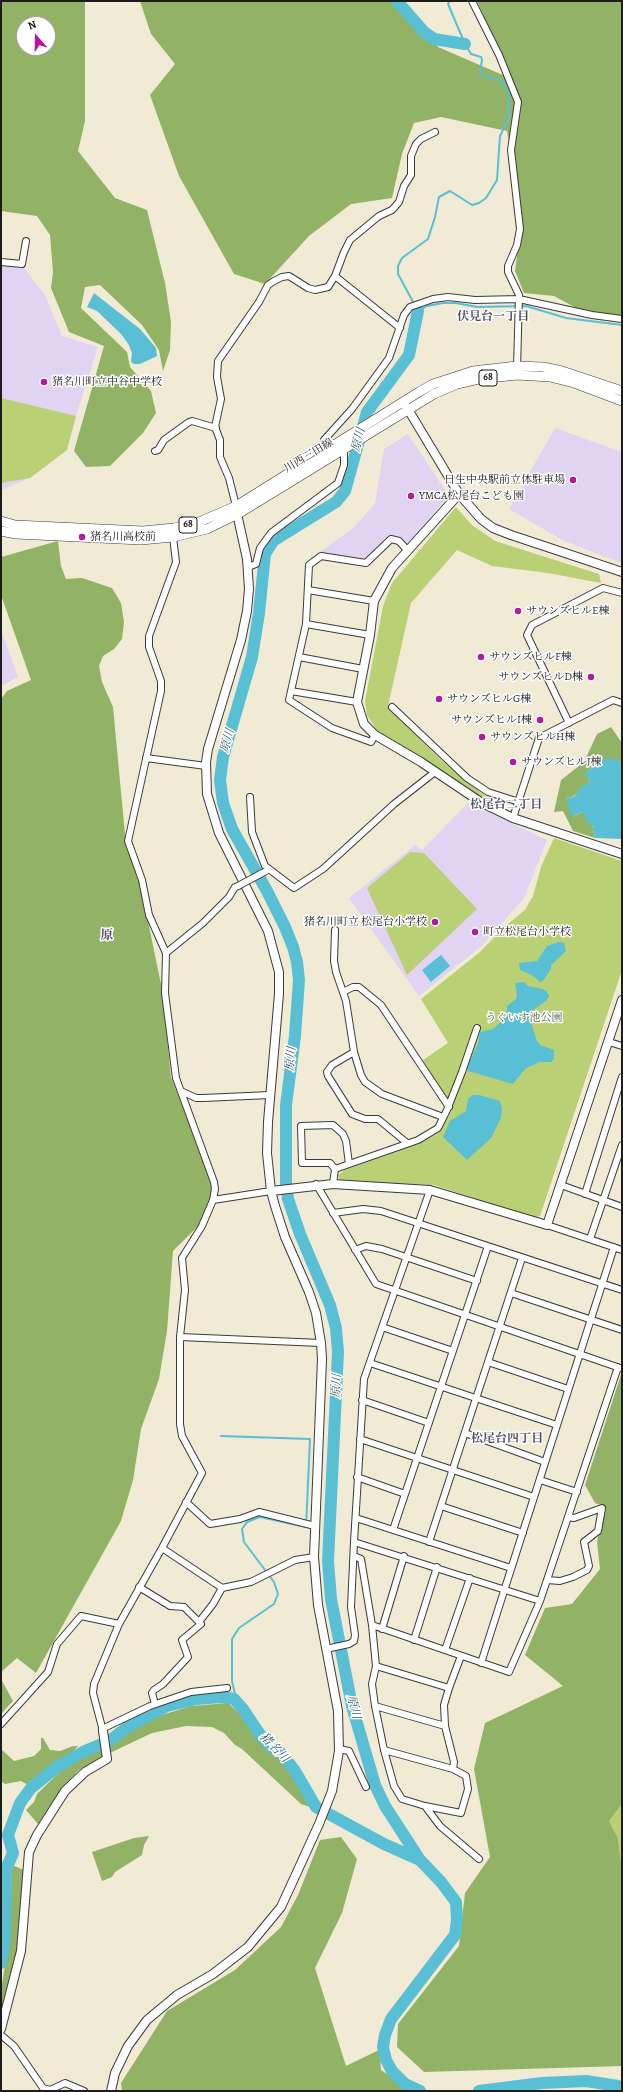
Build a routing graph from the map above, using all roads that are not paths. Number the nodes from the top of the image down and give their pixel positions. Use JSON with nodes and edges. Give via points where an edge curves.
{"nodes":[{"id":1,"x":472,"y":1,"type":"edge"},
{"id":2,"x":435,"y":132,"type":"dead end"},
{"id":3,"x":26,"y":242,"type":"dead end"},
{"id":4,"x":1,"y":262,"type":"edge"},
{"id":5,"x":335,"y":276,"type":"junction"},
{"id":6,"x":519,"y":304,"type":"junction"},
{"id":7,"x":622,"y":319,"type":"edge"},
{"id":8,"x":400,"y":328,"type":"junction"},
{"id":9,"x":517,"y":370,"type":"junction"},
{"id":10,"x":622,"y":391,"type":"edge"},
{"id":11,"x":404,"y":401,"type":"junction"},
{"id":12,"x":622,"y":401,"type":"edge"},
{"id":13,"x":408,"y":410,"type":"junction"},
{"id":14,"x":216,"y":428,"type":"junction"},
{"id":15,"x":347,"y":447,"type":"junction"},
{"id":16,"x":154,"y":451,"type":"dead end"},
{"id":17,"x":329,"y":452,"type":"junction"},
{"id":18,"x":459,"y":494,"type":"junction"},
{"id":19,"x":237,"y":510,"type":"junction"},
{"id":20,"x":1,"y":521,"type":"edge"},
{"id":21,"x":1,"y":530,"type":"edge"},
{"id":22,"x":173,"y":538,"type":"junction"},
{"id":23,"x":407,"y":550,"type":"junction"},
{"id":24,"x":248,"y":567,"type":"junction"},
{"id":25,"x":622,"y":572,"type":"edge"},
{"id":26,"x":308,"y":590,"type":"junction"},
{"id":27,"x":622,"y":592,"type":"edge"},
{"id":28,"x":374,"y":601,"type":"junction"},
{"id":29,"x":306,"y":624,"type":"junction"},
{"id":30,"x":370,"y":635,"type":"junction"},
{"id":31,"x":299,"y":657,"type":"junction"},
{"id":32,"x":363,"y":670,"type":"junction"},
{"id":33,"x":291,"y":691,"type":"junction"},
{"id":34,"x":357,"y":702,"type":"junction"},
{"id":35,"x":622,"y":703,"type":"edge"},
{"id":36,"x":392,"y":707,"type":"dead end"},
{"id":37,"x":569,"y":722,"type":"junction"},
{"id":38,"x":375,"y":735,"type":"junction"},
{"id":39,"x":146,"y":758,"type":"junction"},
{"id":40,"x":206,"y":766,"type":"junction"},
{"id":41,"x":435,"y":772,"type":"junction"},
{"id":42,"x":250,"y":797,"type":"dead end"},
{"id":43,"x":519,"y":802,"type":"junction"},
{"id":44,"x":513,"y":818,"type":"junction"},
{"id":45,"x":622,"y":854,"type":"edge"},
{"id":46,"x":267,"y":870,"type":"junction"},
{"id":47,"x":335,"y":930,"type":"dead end"},
{"id":48,"x":166,"y":953,"type":"junction"},
{"id":49,"x":343,"y":992,"type":"junction"},
{"id":50,"x":622,"y":1000,"type":"edge"},
{"id":51,"x":477,"y":1028,"type":"dead end"},
{"id":52,"x":609,"y":1042,"type":"junction"},
{"id":53,"x":622,"y":1046,"type":"edge"},
{"id":54,"x":354,"y":1052,"type":"junction"},
{"id":55,"x":622,"y":1077,"type":"edge"},
{"id":56,"x":181,"y":1091,"type":"junction"},
{"id":57,"x":270,"y":1095,"type":"junction"},
{"id":58,"x":449,"y":1106,"type":"junction"},
{"id":59,"x":443,"y":1117,"type":"junction"},
{"id":60,"x":407,"y":1143,"type":"junction"},
{"id":61,"x":622,"y":1145,"type":"edge"},
{"id":62,"x":349,"y":1164,"type":"junction"},
{"id":63,"x":335,"y":1169,"type":"junction"},
{"id":64,"x":316,"y":1184,"type":"junction"},
{"id":65,"x":333,"y":1184,"type":"junction"},
{"id":66,"x":561,"y":1185,"type":"junction"},
{"id":67,"x":430,"y":1190,"type":"junction"},
{"id":68,"x":271,"y":1191,"type":"junction"},
{"id":69,"x":584,"y":1194,"type":"junction"},
{"id":70,"x":213,"y":1200,"type":"junction"},
{"id":71,"x":603,"y":1200,"type":"junction"},
{"id":72,"x":622,"y":1207,"type":"edge"},
{"id":73,"x":333,"y":1213,"type":"junction"},
{"id":74,"x":418,"y":1224,"type":"junction"},
{"id":75,"x":547,"y":1225,"type":"junction"},
{"id":76,"x":590,"y":1239,"type":"junction"},
{"id":77,"x":488,"y":1246,"type":"junction"},
{"id":78,"x":614,"y":1247,"type":"junction"},
{"id":79,"x":355,"y":1250,"type":"junction"},
{"id":80,"x":622,"y":1250,"type":"edge"},
{"id":81,"x":406,"y":1258,"type":"junction"},
{"id":82,"x":522,"y":1258,"type":"junction"},
{"id":83,"x":477,"y":1281,"type":"junction"},
{"id":84,"x":602,"y":1284,"type":"junction"},
{"id":85,"x":622,"y":1290,"type":"edge"},
{"id":86,"x":395,"y":1291,"type":"junction"},
{"id":87,"x":511,"y":1293,"type":"junction"},
{"id":88,"x":465,"y":1315,"type":"junction"},
{"id":89,"x":591,"y":1319,"type":"junction"},
{"id":90,"x":382,"y":1327,"type":"junction"},
{"id":91,"x":500,"y":1327,"type":"junction"},
{"id":92,"x":622,"y":1330,"type":"edge"},
{"id":93,"x":180,"y":1338,"type":"junction"},
{"id":94,"x":321,"y":1343,"type":"junction"},
{"id":95,"x":453,"y":1351,"type":"junction"},
{"id":96,"x":580,"y":1354,"type":"junction"},
{"id":97,"x":488,"y":1362,"type":"junction"},
{"id":98,"x":370,"y":1363,"type":"junction"},
{"id":99,"x":620,"y":1368,"type":"edge"},
{"id":100,"x":441,"y":1386,"type":"junction"},
{"id":101,"x":568,"y":1390,"type":"junction"},
{"id":102,"x":476,"y":1398,"type":"junction"},
{"id":103,"x":362,"y":1400,"type":"junction"},
{"id":104,"x":429,"y":1423,"type":"junction"},
{"id":105,"x":557,"y":1425,"type":"junction"},
{"id":106,"x":465,"y":1433,"type":"junction"},
{"id":107,"x":360,"y":1439,"type":"junction"},
{"id":108,"x":417,"y":1458,"type":"junction"},
{"id":109,"x":545,"y":1462,"type":"junction"},
{"id":110,"x":453,"y":1470,"type":"junction"},
{"id":111,"x":357,"y":1477,"type":"junction"},
{"id":112,"x":540,"y":1480,"type":"junction"},
{"id":113,"x":577,"y":1492,"type":"junction"},
{"id":114,"x":405,"y":1494,"type":"junction"},
{"id":115,"x":534,"y":1497,"type":"junction"},
{"id":116,"x":186,"y":1502,"type":"junction"},
{"id":117,"x":441,"y":1506,"type":"junction"},
{"id":118,"x":568,"y":1517,"type":"junction"},
{"id":119,"x":356,"y":1518,"type":"junction"},
{"id":120,"x":315,"y":1526,"type":"junction"},
{"id":121,"x":393,"y":1530,"type":"junction"},
{"id":122,"x":523,"y":1533,"type":"junction"},
{"id":123,"x":354,"y":1542,"type":"junction"},
{"id":124,"x":429,"y":1542,"type":"junction"},
{"id":125,"x":162,"y":1548,"type":"junction"},
{"id":126,"x":354,"y":1556,"type":"junction"},
{"id":127,"x":404,"y":1556,"type":"junction"},
{"id":128,"x":314,"y":1557,"type":"junction"},
{"id":129,"x":437,"y":1567,"type":"junction"},
{"id":130,"x":511,"y":1568,"type":"junction"},
{"id":131,"x":470,"y":1578,"type":"junction"},
{"id":132,"x":547,"y":1580,"type":"junction"},
{"id":133,"x":139,"y":1587,"type":"junction"},
{"id":134,"x":222,"y":1588,"type":"junction"},
{"id":135,"x":504,"y":1589,"type":"junction"},
{"id":136,"x":540,"y":1601,"type":"junction"},
{"id":137,"x":199,"y":1622,"type":"junction"},
{"id":138,"x":119,"y":1624,"type":"junction"},
{"id":139,"x":372,"y":1625,"type":"junction"},
{"id":140,"x":382,"y":1628,"type":"junction"},
{"id":141,"x":414,"y":1640,"type":"junction"},
{"id":142,"x":326,"y":1649,"type":"junction"},
{"id":143,"x":445,"y":1650,"type":"junction"},
{"id":144,"x":461,"y":1656,"type":"junction"},
{"id":145,"x":481,"y":1663,"type":"junction"},
{"id":146,"x":376,"y":1666,"type":"junction"},
{"id":147,"x":227,"y":1688,"type":"dead end"},
{"id":148,"x":448,"y":1688,"type":"junction"},
{"id":149,"x":155,"y":1704,"type":"junction"},
{"id":150,"x":375,"y":1706,"type":"junction"},
{"id":151,"x":1,"y":1724,"type":"edge"},
{"id":152,"x":445,"y":1726,"type":"junction"},
{"id":153,"x":103,"y":1730,"type":"junction"},
{"id":154,"x":339,"y":1749,"type":"junction"},
{"id":155,"x":384,"y":1750,"type":"junction"},
{"id":156,"x":453,"y":1769,"type":"junction"},
{"id":157,"x":366,"y":1786,"type":"dead end"},
{"id":158,"x":425,"y":1806,"type":"junction"},
{"id":159,"x":479,"y":1859,"type":"dead end"},
{"id":160,"x":1,"y":2029,"type":"edge"},
{"id":161,"x":1,"y":2035,"type":"edge"},
{"id":162,"x":84,"y":2091,"type":"edge"},
{"id":163,"x":110,"y":2091,"type":"edge"}],
"edges":[{"from":1,"to":6,"type":"street","via":[[499,55],[518,102],[511,150],[520,229],[508,272],[518,291]]},
{"from":2,"to":5,"type":"street","via":[[416,144],[411,156],[411,175],[399,202],[392,210],[379,216],[350,240]]},
{"from":3,"to":4,"type":"street","via":[[22,264]]},
{"from":5,"to":8,"type":"street"},
{"from":5,"to":14,"type":"street","via":[[328,287],[322,289],[308,288],[289,276],[268,285],[218,361],[217,377],[221,399],[215,422]]},
{"from":6,"to":7,"type":"street"},
{"from":6,"to":8,"type":"street","via":[[448,297],[410,307],[406,310]]},
{"from":6,"to":9,"type":"street"},
{"from":8,"to":17,"type":"street","via":[[389,358],[373,382],[324,440]]},
{"from":9,"to":10,"type":"main road","name":"川西三田線","number":"68","via":[[562,371]]},
{"from":9,"to":11,"type":"main road","name":"川西三田線","number":"68","via":[[492,368],[452,377],[433,384]]},
{"from":9,"to":12,"type":"main road","name":"川西三田線","number":"68","via":[[574,383]]},
{"from":9,"to":13,"type":"main road","name":"川西三田線","number":"68","via":[[457,384]]},
{"from":11,"to":13,"type":"street"},
{"from":11,"to":17,"type":"main road","name":"川西三田線","number":"68","via":[[352,433]]},
{"from":13,"to":15,"type":"main road","name":"川西三田線","number":"68"},
{"from":13,"to":18,"type":"street"},
{"from":14,"to":16,"type":"street","via":[[189,422],[164,440],[158,450]]},
{"from":14,"to":19,"type":"street","via":[[220,440],[220,457]]},
{"from":15,"to":17,"type":"main road","name":"川西三田線","number":"68"},
{"from":15,"to":24,"type":"street","via":[[338,483],[271,533],[260,548],[256,564]]},
{"from":17,"to":19,"type":"main road","name":"川西三田線","number":"68"},
{"from":18,"to":23,"type":"street"},
{"from":18,"to":25,"type":"street","via":[[481,519],[493,528]]},
{"from":19,"to":20,"type":"main road","name":"川西三田線","number":"68","via":[[174,528],[143,531],[15,525]]},
{"from":19,"to":22,"type":"main road","name":"川西三田線","number":"68","via":[[207,529]]},
{"from":19,"to":24,"type":"street"},
{"from":21,"to":22,"type":"main road","name":"川西三田線","number":"68","via":[[16,534],[141,540]]},
{"from":22,"to":39,"type":"street","via":[[176,562],[150,636],[149,647],[162,691]]},
{"from":23,"to":26,"type":"street","via":[[399,541],[391,539],[366,564],[321,556],[310,565]]},
{"from":23,"to":28,"type":"street","via":[[392,568]]},
{"from":24,"to":40,"type":"street","via":[[246,625],[213,728]]},
{"from":26,"to":28,"type":"street"},
{"from":26,"to":29,"type":"street"},
{"from":27,"to":37,"type":"street","via":[[603,588],[532,625],[527,635]]},
{"from":28,"to":30,"type":"street"},
{"from":29,"to":30,"type":"street"},
{"from":29,"to":31,"type":"street"},
{"from":30,"to":32,"type":"street"},
{"from":31,"to":32,"type":"street"},
{"from":31,"to":33,"type":"street"},
{"from":32,"to":34,"type":"street"},
{"from":33,"to":34,"type":"street"},
{"from":33,"to":38,"type":"street","via":[[289,700],[332,728],[371,742]]},
{"from":34,"to":38,"type":"street","via":[[364,724]]},
{"from":35,"to":37,"type":"street","via":[[613,700]]},
{"from":36,"to":43,"type":"street","via":[[467,778],[488,792]]},
{"from":37,"to":43,"type":"street","via":[[539,738]]},
{"from":38,"to":41,"type":"street"},
{"from":39,"to":40,"type":"street"},
{"from":39,"to":48,"type":"street","via":[[128,841],[142,880],[149,915]]},
{"from":40,"to":57,"type":"street","via":[[207,794],[212,815],[263,919],[277,959],[279,994]]},
{"from":41,"to":44,"type":"street","via":[[482,804]]},
{"from":41,"to":46,"type":"street","via":[[394,804],[323,869],[302,884],[294,888]]},
{"from":42,"to":46,"type":"street","via":[[252,832]]},
{"from":43,"to":44,"type":"street"},
{"from":44,"to":45,"type":"street"},
{"from":46,"to":48,"type":"street","bridge":true,"via":[[235,887],[204,923]]},
{"from":47,"to":49,"type":"street","via":[[334,961]]},
{"from":48,"to":56,"type":"street","via":[[164,993],[172,1061]]},
{"from":49,"to":54,"type":"street"},
{"from":49,"to":58,"type":"street","via":[[359,987],[381,1004]]},
{"from":50,"to":52,"type":"street"},
{"from":51,"to":58,"type":"street"},
{"from":52,"to":53,"type":"street"},
{"from":52,"to":66,"type":"street"},
{"from":54,"to":59,"type":"street","via":[[361,1075],[374,1089]]},
{"from":54,"to":60,"type":"street","via":[[332,1065],[327,1072],[328,1076],[352,1114],[365,1120],[378,1119]]},
{"from":55,"to":69,"type":"street"},
{"from":56,"to":57,"type":"street","via":[[196,1098]]},
{"from":56,"to":70,"type":"street","via":[[214,1182]]},
{"from":57,"to":68,"type":"street","via":[[267,1142]]},
{"from":58,"to":59,"type":"street"},
{"from":59,"to":60,"type":"street","via":[[438,1128]]},
{"from":60,"to":62,"type":"street"},
{"from":61,"to":71,"type":"street"},
{"from":62,"to":63,"type":"street"},
{"from":62,"to":63,"type":"street","via":[[346,1141],[343,1134],[333,1125],[302,1126],[302,1162],[330,1163]]},
{"from":63,"to":65,"type":"street"},
{"from":64,"to":65,"type":"street"},
{"from":64,"to":68,"type":"street"},
{"from":64,"to":73,"type":"street"},
{"from":65,"to":67,"type":"street"},
{"from":66,"to":69,"type":"street"},
{"from":66,"to":75,"type":"street"},
{"from":67,"to":74,"type":"street"},
{"from":67,"to":75,"type":"street"},
{"from":68,"to":70,"type":"street"},
{"from":68,"to":94,"type":"street","via":[[285,1237],[314,1306]]},
{"from":69,"to":71,"type":"street"},
{"from":70,"to":93,"type":"street","via":[[202,1226],[182,1258],[185,1290]]},
{"from":71,"to":72,"type":"street"},
{"from":71,"to":76,"type":"street"},
{"from":73,"to":74,"type":"street","via":[[363,1209],[381,1211]]},
{"from":73,"to":79,"type":"street"},
{"from":74,"to":77,"type":"street"},
{"from":74,"to":81,"type":"street"},
{"from":75,"to":76,"type":"street"},
{"from":76,"to":78,"type":"street"},
{"from":77,"to":82,"type":"street"},
{"from":77,"to":83,"type":"street"},
{"from":78,"to":80,"type":"street"},
{"from":78,"to":84,"type":"street"},
{"from":79,"to":81,"type":"street","via":[[366,1246]]},
{"from":79,"to":86,"type":"street","via":[[376,1284]]},
{"from":81,"to":83,"type":"street"},
{"from":81,"to":86,"type":"street"},
{"from":82,"to":84,"type":"street"},
{"from":82,"to":87,"type":"street"},
{"from":83,"to":88,"type":"street"},
{"from":84,"to":85,"type":"street"},
{"from":84,"to":89,"type":"street"},
{"from":86,"to":88,"type":"street"},
{"from":86,"to":90,"type":"street"},
{"from":87,"to":89,"type":"street"},
{"from":87,"to":91,"type":"street"},
{"from":88,"to":91,"type":"street"},
{"from":88,"to":95,"type":"street"},
{"from":89,"to":92,"type":"street"},
{"from":89,"to":96,"type":"street"},
{"from":90,"to":95,"type":"street"},
{"from":90,"to":98,"type":"street"},
{"from":91,"to":96,"type":"street"},
{"from":91,"to":97,"type":"street"},
{"from":93,"to":94,"type":"street"},
{"from":93,"to":116,"type":"street","via":[[180,1424],[182,1436],[202,1473]]},
{"from":94,"to":120,"type":"street"},
{"from":95,"to":100,"type":"street"},
{"from":96,"to":99,"type":"street"},
{"from":96,"to":101,"type":"street"},
{"from":97,"to":101,"type":"street"},
{"from":97,"to":102,"type":"street"},
{"from":98,"to":100,"type":"street"},
{"from":98,"to":103,"type":"street","via":[[364,1379]]},
{"from":99,"to":113,"type":"street"},
{"from":100,"to":102,"type":"street"},
{"from":100,"to":104,"type":"street"},
{"from":101,"to":105,"type":"street"},
{"from":102,"to":105,"type":"street"},
{"from":102,"to":106,"type":"street"},
{"from":103,"to":104,"type":"street"},
{"from":103,"to":107,"type":"street"},
{"from":104,"to":108,"type":"street"},
{"from":105,"to":109,"type":"street"},
{"from":106,"to":109,"type":"street"},
{"from":106,"to":110,"type":"street"},
{"from":107,"to":108,"type":"street"},
{"from":107,"to":111,"type":"street"},
{"from":108,"to":110,"type":"street"},
{"from":108,"to":114,"type":"street"},
{"from":109,"to":112,"type":"street"},
{"from":110,"to":115,"type":"street"},
{"from":110,"to":117,"type":"street"},
{"from":111,"to":114,"type":"street"},
{"from":111,"to":119,"type":"street"},
{"from":112,"to":113,"type":"street"},
{"from":112,"to":115,"type":"street"},
{"from":113,"to":118,"type":"street"},
{"from":114,"to":121,"type":"street"},
{"from":115,"to":122,"type":"street"},
{"from":116,"to":120,"type":"street","via":[[210,1524],[240,1519],[259,1512]]},
{"from":116,"to":125,"type":"street"},
{"from":117,"to":122,"type":"street"},
{"from":117,"to":124,"type":"street"},
{"from":118,"to":132,"type":"street"},
{"from":118,"to":132,"type":"street","via":[[574,1518],[602,1508],[598,1531],[584,1542],[589,1566],[587,1570],[574,1577],[560,1581]]},
{"from":119,"to":121,"type":"street"},
{"from":119,"to":123,"type":"street"},
{"from":120,"to":128,"type":"street"},
{"from":121,"to":124,"type":"street"},
{"from":122,"to":130,"type":"street"},
{"from":123,"to":126,"type":"street"},
{"from":123,"to":127,"type":"street"},
{"from":124,"to":130,"type":"street"},
{"from":125,"to":133,"type":"street"},
{"from":125,"to":134,"type":"street"},
{"from":126,"to":139,"type":"street","via":[[361,1559]]},
{"from":126,"to":142,"type":"street","via":[[351,1607],[354,1641]]},
{"from":127,"to":129,"type":"street"},
{"from":127,"to":140,"type":"street"},
{"from":128,"to":134,"type":"street","via":[[295,1560],[251,1582]]},
{"from":128,"to":142,"type":"street","via":[[318,1605]]},
{"from":129,"to":131,"type":"street"},
{"from":129,"to":141,"type":"street"},
{"from":130,"to":135,"type":"street"},
{"from":131,"to":135,"type":"street"},
{"from":131,"to":143,"type":"street"},
{"from":132,"to":136,"type":"street"},
{"from":133,"to":137,"type":"street","via":[[170,1606],[184,1607]]},
{"from":133,"to":138,"type":"street"},
{"from":134,"to":137,"type":"street"},
{"from":135,"to":136,"type":"street"},
{"from":135,"to":145,"type":"street"},
{"from":136,"to":145,"type":"street","via":[[509,1672]]},
{"from":137,"to":149,"type":"street","via":[[201,1624],[182,1640],[188,1657],[164,1684],[152,1693]]},
{"from":138,"to":151,"type":"street","via":[[81,1616],[57,1644],[48,1672]]},
{"from":138,"to":153,"type":"street","via":[[94,1684],[93,1693]]},
{"from":139,"to":140,"type":"street"},
{"from":139,"to":146,"type":"street"},
{"from":140,"to":141,"type":"street"},
{"from":141,"to":143,"type":"street"},
{"from":142,"to":154,"type":"street","via":[[338,1711]]},
{"from":143,"to":144,"type":"street"},
{"from":144,"to":145,"type":"street"},
{"from":144,"to":148,"type":"street"},
{"from":146,"to":148,"type":"street"},
{"from":146,"to":150,"type":"street","via":[[372,1684]]},
{"from":147,"to":149,"type":"street","via":[[191,1692]]},
{"from":148,"to":152,"type":"street","via":[[444,1705]]},
{"from":149,"to":153,"type":"street"},
{"from":150,"to":152,"type":"street"},
{"from":150,"to":155,"type":"street"},
{"from":152,"to":156,"type":"street","via":[[454,1762]]},
{"from":153,"to":160,"type":"street","via":[[107,1759],[84,1772],[65,1791],[29,1852],[21,1951]]},
{"from":154,"to":157,"type":"street","via":[[349,1751]]},
{"from":154,"to":163,"type":"street","via":[[332,1791],[289,1892],[273,1919],[248,1947],[232,1960],[177,1995],[147,2020],[128,2046],[115,2073]]},
{"from":155,"to":156,"type":"street"},
{"from":155,"to":158,"type":"street","via":[[394,1786],[402,1798]]},
{"from":156,"to":158,"type":"street","via":[[466,1776],[468,1789],[461,1813]]},
{"from":158,"to":159,"type":"street","via":[[440,1826]]},
{"from":161,"to":162,"type":"street","via":[[14,2046],[44,2088],[50,2090],[65,2083]]}]}
